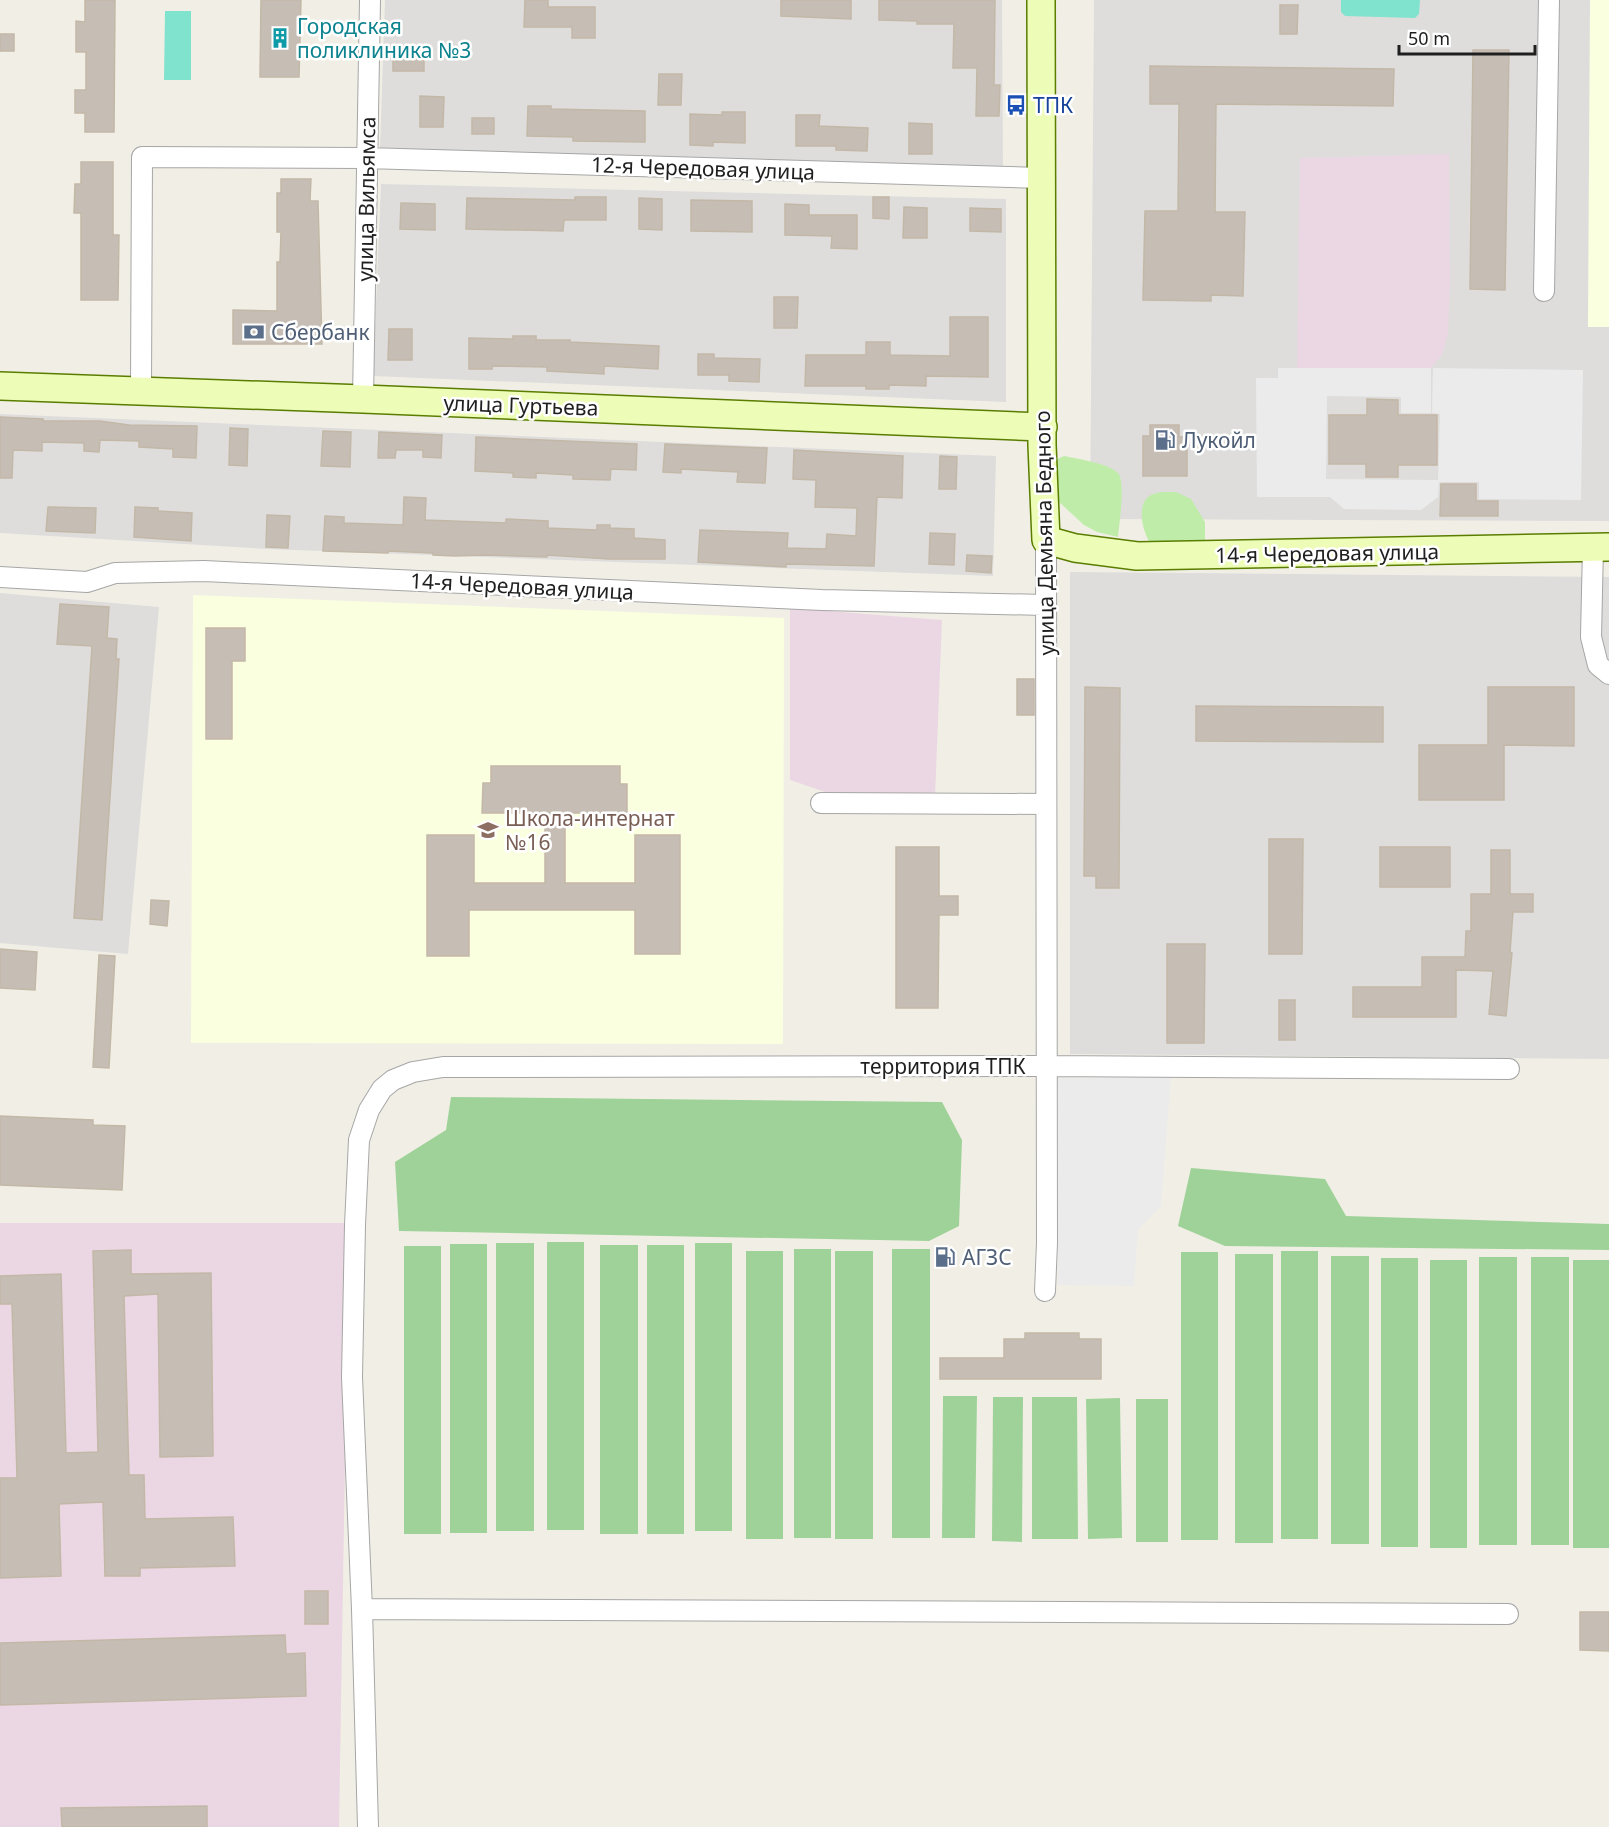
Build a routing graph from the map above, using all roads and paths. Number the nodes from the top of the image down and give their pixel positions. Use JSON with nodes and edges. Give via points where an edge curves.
{"nodes":[{"id":1,"x":370,"y":0,"type":"edge"},
{"id":2,"x":1041,"y":0,"type":"edge"},
{"id":3,"x":1549,"y":0,"type":"edge"},
{"id":4,"x":366,"y":158,"type":"junction"},
{"id":5,"x":1040,"y":178,"type":"junction"},
{"id":6,"x":1544,"y":291,"type":"dead end"},
{"id":7,"x":0,"y":386,"type":"edge"},
{"id":8,"x":141,"y":391,"type":"junction"},
{"id":9,"x":363,"y":399,"type":"junction"},
{"id":10,"x":1042,"y":427,"type":"junction"},
{"id":11,"x":1046,"y":540,"type":"junction"},
{"id":12,"x":1601,"y":547,"type":"edge"},
{"id":13,"x":0,"y":577,"type":"edge"},
{"id":14,"x":1045,"y":605,"type":"junction"},
{"id":15,"x":1609,"y":674,"type":"edge"},
{"id":16,"x":821,"y":804,"type":"dead end"},
{"id":17,"x":1046,"y":804,"type":"junction"},
{"id":18,"x":1047,"y":1066,"type":"junction"},
{"id":19,"x":1509,"y":1069,"type":"dead end"},
{"id":20,"x":1045,"y":1291,"type":"dead end"},
{"id":21,"x":362,"y":1609,"type":"junction"},
{"id":22,"x":1508,"y":1614,"type":"dead end"},
{"id":23,"x":368,"y":1827,"type":"edge"}],
"edges":[{"from":1,"to":4,"type":"street","name":"улица Вильямса"},
{"from":2,"to":5,"type":"main road","name":"улица Демьяна Бедного"},
{"from":3,"to":6,"type":"street"},
{"from":4,"to":5,"type":"street","name":"12-я Чередовая улица"},
{"from":4,"to":8,"type":"street","name":"12-я Чередовая улица","via":[[142,158]]},
{"from":4,"to":9,"type":"street","name":"улица Вильямса"},
{"from":5,"to":10,"type":"main road","name":"улица Демьяна Бедного"},
{"from":7,"to":8,"type":"main road","name":"улица Гуртьева"},
{"from":8,"to":9,"type":"main road","name":"улица Гуртьева"},
{"from":9,"to":10,"type":"main road","name":"улица Гуртьева"},
{"from":10,"to":11,"type":"main road","name":"улица Демьяна Бедного"},
{"from":11,"to":12,"type":"main road","name":"14-я Чередовая улица","via":[[1137,556]]},
{"from":11,"to":14,"type":"street","name":"улица Демьяна Бедного"},
{"from":12,"to":15,"type":"street","via":[[1591,637],[1598,665]]},
{"from":13,"to":14,"type":"street","name":"14-я Чередовая улица","via":[[87,582],[115,573],[204,571],[822,600]]},
{"from":14,"to":17,"type":"street","name":"улица Демьяна Бедного"},
{"from":16,"to":17,"type":"street"},
{"from":17,"to":18,"type":"street","name":"улица Демьяна Бедного"},
{"from":18,"to":19,"type":"street","name":"территория ТПК"},
{"from":18,"to":20,"type":"street","name":"улица Демьяна Бедного"},
{"from":18,"to":21,"type":"street","name":"территория ТПК","via":[[442,1066],[393,1080],[369,1110],[359,1140],[352,1377]]},
{"from":21,"to":22,"type":"street"},
{"from":21,"to":23,"type":"street"}]}
